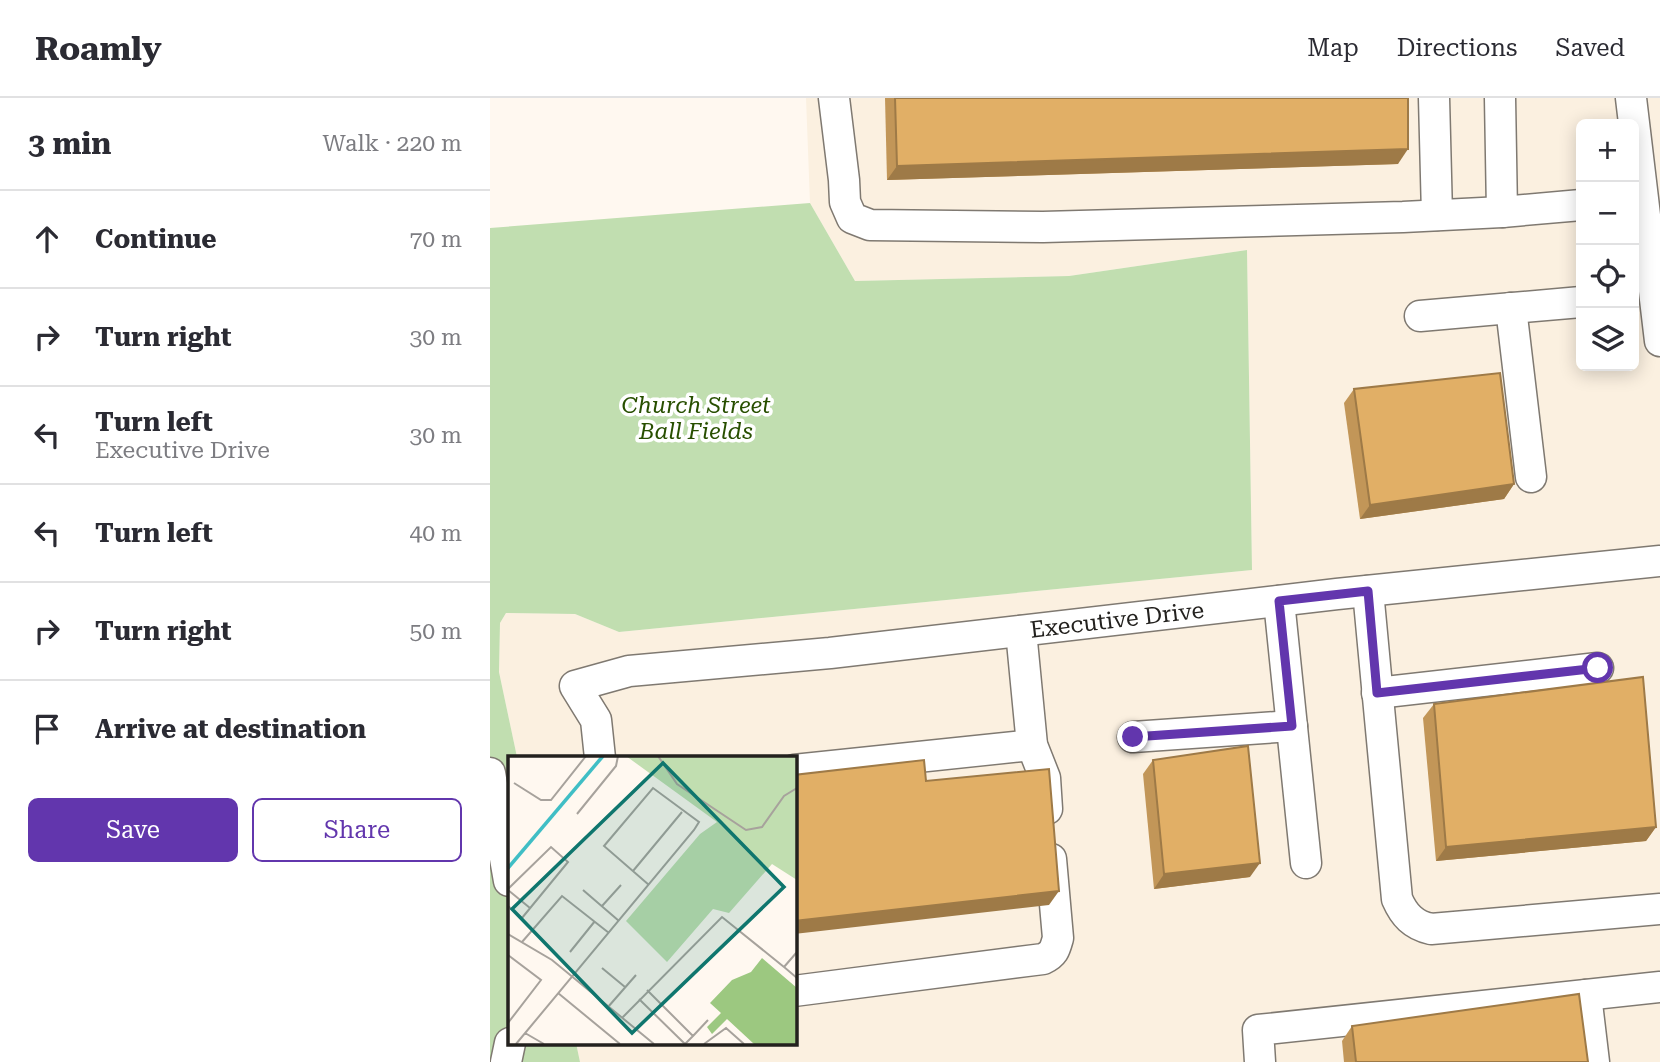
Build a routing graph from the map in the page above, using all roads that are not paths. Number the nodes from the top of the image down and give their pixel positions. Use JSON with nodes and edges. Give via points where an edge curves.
{"nodes":[{"id":1,"x":834,"y":98,"type":"edge"},
{"id":2,"x":1434,"y":98,"type":"edge"},
{"id":3,"x":1500,"y":98,"type":"edge"},
{"id":4,"x":1631,"y":98,"type":"edge"},
{"id":5,"x":1638,"y":182,"type":"edge"},
{"id":6,"x":1639,"y":200,"type":"edge"},
{"id":7,"x":1576,"y":205,"type":"edge"},
{"id":8,"x":1502,"y":212,"type":"junction"},
{"id":9,"x":1437,"y":215,"type":"junction"},
{"id":10,"x":1644,"y":297,"type":"edge"},
{"id":11,"x":1576,"y":302,"type":"edge"},
{"id":12,"x":1511,"y":308,"type":"junction"},
{"id":13,"x":1420,"y":316,"type":"dead end"},
{"id":14,"x":1660,"y":341,"type":"edge"},
{"id":15,"x":1531,"y":477,"type":"dead end"},
{"id":16,"x":1660,"y":561,"type":"edge"},
{"id":17,"x":1368,"y":591,"type":"junction"},
{"id":18,"x":1279,"y":601,"type":"junction"},
{"id":19,"x":1021,"y":631,"type":"junction"},
{"id":20,"x":1598,"y":668,"type":"dead end"},
{"id":21,"x":1377,"y":693,"type":"junction"},
{"id":22,"x":1292,"y":726,"type":"junction"},
{"id":23,"x":1133,"y":737,"type":"dead end"},
{"id":24,"x":1032,"y":745,"type":"junction"},
{"id":25,"x":600,"y":756,"type":"edge"},
{"id":26,"x":796,"y":770,"type":"edge"},
{"id":27,"x":490,"y":773,"type":"edge"},
{"id":28,"x":1306,"y":863,"type":"dead end"},
{"id":29,"x":508,"y":875,"type":"edge"},
{"id":30,"x":1660,"y":909,"type":"edge"},
{"id":31,"x":1660,"y":987,"type":"edge"},
{"id":32,"x":796,"y":991,"type":"edge"},
{"id":33,"x":1586,"y":995,"type":"junction"},
{"id":34,"x":510,"y":1044,"type":"edge"},
{"id":35,"x":506,"y":1062,"type":"edge"},
{"id":36,"x":1260,"y":1062,"type":"edge"},
{"id":37,"x":1594,"y":1062,"type":"edge"}],
"edges":[{"from":1,"to":9,"type":"street","via":[[845,202],[852,218],[870,225],[1043,228]]},
{"from":2,"to":9,"type":"street"},
{"from":3,"to":8,"type":"street"},
{"from":4,"to":5,"type":"street"},
{"from":6,"to":10,"type":"street"},
{"from":7,"to":8,"type":"street"},
{"from":8,"to":9,"type":"street"},
{"from":10,"to":14,"type":"street"},
{"from":11,"to":12,"type":"street"},
{"from":12,"to":13,"type":"street"},
{"from":12,"to":15,"type":"street"},
{"from":16,"to":17,"type":"street","name":"Executive Drive"},
{"from":17,"to":18,"type":"street","name":"Executive Drive"},
{"from":17,"to":21,"type":"street"},
{"from":18,"to":19,"type":"street","name":"Executive Drive"},
{"from":18,"to":22,"type":"street"},
{"from":19,"to":24,"type":"street"},
{"from":19,"to":25,"type":"street","name":"Executive Drive","via":[[629,671],[575,686],[596,720]]},
{"from":20,"to":21,"type":"street"},
{"from":21,"to":30,"type":"street","via":[[1396,899],[1410,920],[1431,929]]},
{"from":22,"to":23,"type":"street"},
{"from":22,"to":28,"type":"street"},
{"from":24,"to":26,"type":"street"},
{"from":24,"to":32,"type":"street","via":[[1045,778],[1058,938],[1050,956]]},
{"from":27,"to":29,"type":"street"},
{"from":31,"to":33,"type":"street"},
{"from":33,"to":36,"type":"street","via":[[1258,1030]]},
{"from":33,"to":37,"type":"street"},
{"from":34,"to":35,"type":"street"}]}
